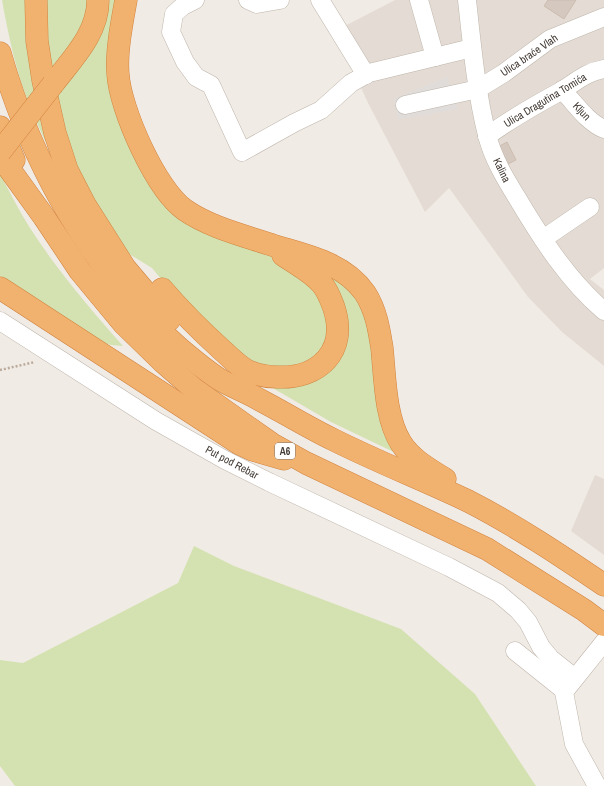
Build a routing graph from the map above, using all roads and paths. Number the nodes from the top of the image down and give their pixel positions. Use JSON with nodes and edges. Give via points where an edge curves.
{"nodes":[{"id":1,"x":36,"y":0,"type":"edge"},
{"id":2,"x":98,"y":0,"type":"edge"},
{"id":3,"x":126,"y":0,"type":"edge"},
{"id":4,"x":195,"y":0,"type":"edge"},
{"id":5,"x":248,"y":0,"type":"edge"},
{"id":6,"x":280,"y":0,"type":"edge"},
{"id":7,"x":320,"y":0,"type":"edge"},
{"id":8,"x":419,"y":0,"type":"edge"},
{"id":9,"x":467,"y":0,"type":"edge"},
{"id":10,"x":604,"y":17,"type":"edge"},
{"id":11,"x":472,"y":48,"type":"junction"},
{"id":12,"x":0,"y":53,"type":"edge"},
{"id":13,"x":435,"y":57,"type":"junction"},
{"id":14,"x":604,"y":69,"type":"edge"},
{"id":15,"x":366,"y":75,"type":"junction"},
{"id":16,"x":478,"y":89,"type":"junction"},
{"id":17,"x":562,"y":90,"type":"junction"},
{"id":18,"x":404,"y":106,"type":"dead end"},
{"id":19,"x":0,"y":127,"type":"edge"},
{"id":20,"x":604,"y":129,"type":"edge"},
{"id":21,"x":487,"y":136,"type":"junction"},
{"id":22,"x":0,"y":152,"type":"edge"},
{"id":23,"x":0,"y":156,"type":"edge"},
{"id":24,"x":590,"y":207,"type":"dead end"},
{"id":25,"x":44,"y":217,"type":"junction"},
{"id":26,"x":543,"y":239,"type":"junction"},
{"id":27,"x":262,"y":242,"type":"junction"},
{"id":28,"x":113,"y":250,"type":"junction"},
{"id":29,"x":0,"y":288,"type":"edge"},
{"id":30,"x":604,"y":311,"type":"edge"},
{"id":31,"x":0,"y":321,"type":"edge"},
{"id":32,"x":56,"y":356,"type":"junction"},
{"id":33,"x":0,"y":370,"type":"edge"},
{"id":34,"x":258,"y":398,"type":"junction"},
{"id":35,"x":306,"y":463,"type":"junction"},
{"id":36,"x":496,"y":517,"type":"junction"},
{"id":37,"x":604,"y":585,"type":"edge"},
{"id":38,"x":604,"y":625,"type":"edge"},
{"id":39,"x":604,"y":642,"type":"edge"},
{"id":40,"x":515,"y":651,"type":"dead end"},
{"id":41,"x":570,"y":684,"type":"junction"},
{"id":42,"x":597,"y":786,"type":"edge"}],
"edges":[{"from":1,"to":28,"type":"highway","via":[[37,41],[55,133],[67,170],[85,206]]},
{"from":2,"to":22,"type":"highway","bridge":true,"via":[[96,17],[85,42]]},
{"from":3,"to":27,"type":"highway","via":[[118,79],[126,113],[151,166],[169,194],[187,211]]},
{"from":4,"to":15,"type":"street","via":[[174,14],[171,32],[185,62],[196,77],[211,85],[242,152],[294,122],[321,110],[351,83]]},
{"from":5,"to":6,"type":"street","via":[[257,4]]},
{"from":7,"to":15,"type":"street"},
{"from":8,"to":13,"type":"street"},
{"from":9,"to":11,"type":"street","name":"Kalina"},
{"from":10,"to":16,"type":"street","name":"Ulica braće Vlah","via":[[550,39]]},
{"from":11,"to":13,"type":"street"},
{"from":11,"to":16,"type":"street","name":"Kalina"},
{"from":12,"to":34,"type":"highway","via":[[12,94],[47,174],[76,225],[113,279],[170,340],[198,364],[228,384]]},
{"from":13,"to":15,"type":"street"},
{"from":14,"to":17,"type":"street","name":"Ulica Dragutina Tomića","via":[[580,77]]},
{"from":16,"to":18,"type":"street","name":"Ulica braće Vlah"},
{"from":16,"to":21,"type":"street","name":"Kalina"},
{"from":17,"to":20,"type":"street","name":"Kljun","via":[[588,118]]},
{"from":17,"to":21,"type":"street","name":"Ulica Dragutina Tomića"},
{"from":19,"to":25,"type":"highway"},
{"from":21,"to":26,"type":"street","name":"Kalina","via":[[499,169]]},
{"from":23,"to":25,"type":"highway"},
{"from":24,"to":26,"type":"street"},
{"from":25,"to":35,"type":"highway","number":"A6","via":[[80,271],[123,323],[163,362],[194,389],[272,444]]},
{"from":26,"to":30,"type":"street","name":"Kalina","via":[[578,287]]},
{"from":27,"to":28,"type":"highway","via":[[316,277],[331,300],[337,323],[336,342],[324,363],[307,374],[269,377],[240,366],[202,332],[149,273]]},
{"from":27,"to":36,"type":"highway","via":[[329,264],[346,274],[364,293],[380,330],[388,405],[400,442],[422,464],[470,493]]},
{"from":28,"to":34,"type":"highway","via":[[125,268],[180,332]]},
{"from":29,"to":35,"type":"highway","via":[[240,444],[252,450]]},
{"from":31,"to":32,"type":"street","name":"Put pod Rebar"},
{"from":32,"to":33,"type":"path"},
{"from":32,"to":41,"type":"street","name":"Put pod Rebar","via":[[156,421],[225,460],[498,593],[528,622],[541,647]]},
{"from":34,"to":36,"type":"highway","via":[[334,440]]},
{"from":35,"to":38,"type":"highway","number":"A6","via":[[487,549]]},
{"from":36,"to":37,"type":"highway","via":[[538,541]]},
{"from":39,"to":41,"type":"street"},
{"from":40,"to":41,"type":"street"},
{"from":41,"to":42,"type":"street","via":[[564,692],[574,744]]}]}
